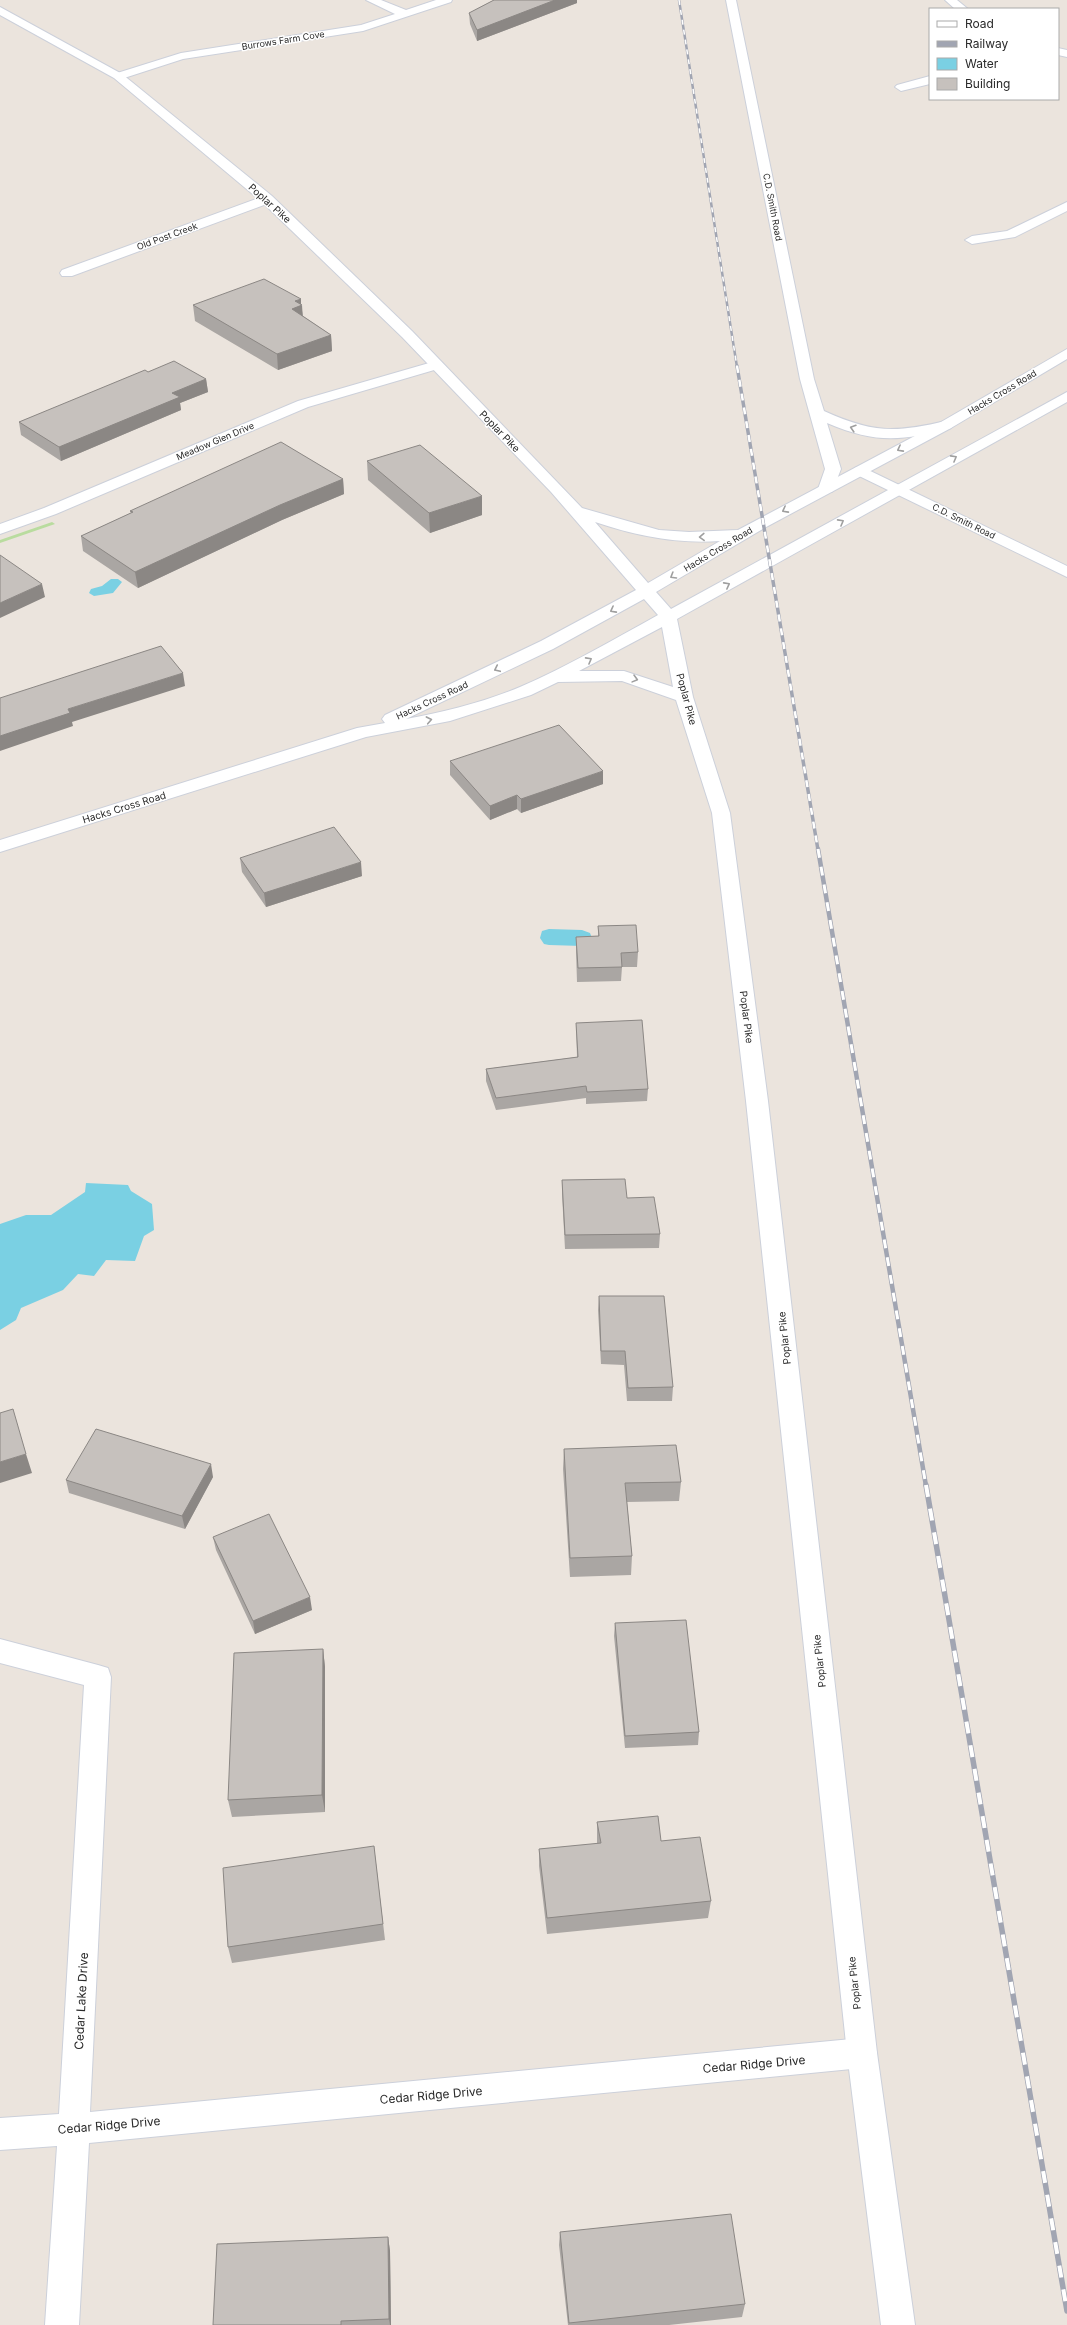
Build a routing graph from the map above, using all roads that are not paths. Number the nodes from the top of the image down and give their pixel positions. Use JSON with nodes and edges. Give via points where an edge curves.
{"nodes":[{"id":1,"x":371,"y":0,"type":"edge"},
{"id":2,"x":447,"y":0,"type":"edge"},
{"id":3,"x":731,"y":0,"type":"edge"},
{"id":4,"x":950,"y":0,"type":"edge"},
{"id":5,"x":961,"y":8,"type":"edge"},
{"id":6,"x":0,"y":10,"type":"edge"},
{"id":7,"x":406,"y":14,"type":"junction"},
{"id":8,"x":118,"y":76,"type":"junction"},
{"id":9,"x":929,"y":80,"type":"edge"},
{"id":10,"x":901,"y":87,"type":"dead end"},
{"id":11,"x":267,"y":199,"type":"junction"},
{"id":12,"x":1067,"y":206,"type":"edge"},
{"id":13,"x":972,"y":240,"type":"dead end"},
{"id":14,"x":67,"y":273,"type":"dead end"},
{"id":15,"x":1067,"y":353,"type":"edge"},
{"id":16,"x":436,"y":366,"type":"junction"},
{"id":17,"x":1067,"y":396,"type":"edge"},
{"id":18,"x":816,"y":413,"type":"junction"},
{"id":19,"x":946,"y":425,"type":"junction"},
{"id":20,"x":860,"y":471,"type":"junction"},
{"id":21,"x":826,"y":489,"type":"junction"},
{"id":22,"x":899,"y":490,"type":"junction"},
{"id":23,"x":574,"y":510,"type":"junction"},
{"id":24,"x":0,"y":529,"type":"edge"},
{"id":25,"x":741,"y":535,"type":"junction"},
{"id":26,"x":1067,"y":572,"type":"edge"},
{"id":27,"x":647,"y":591,"type":"junction"},
{"id":28,"x":668,"y":616,"type":"junction"},
{"id":29,"x":554,"y":677,"type":"junction"},
{"id":30,"x":684,"y":697,"type":"junction"},
{"id":31,"x":363,"y":732,"type":"junction"},
{"id":32,"x":0,"y":846,"type":"edge"},
{"id":33,"x":0,"y":1651,"type":"edge"},
{"id":34,"x":862,"y":2054,"type":"junction"},
{"id":35,"x":74,"y":2129,"type":"junction"},
{"id":36,"x":0,"y":2134,"type":"edge"},
{"id":37,"x":62,"y":2325,"type":"edge"},
{"id":38,"x":898,"y":2325,"type":"edge"}],
"edges":[{"from":1,"to":7,"type":"street"},
{"from":2,"to":7,"type":"street","name":"Burrows Farm Cove"},
{"from":3,"to":18,"type":"street","name":"C.D. Smith Road"},
{"from":4,"to":5,"type":"street"},
{"from":6,"to":8,"type":"street","name":"Poplar Pike"},
{"from":7,"to":8,"type":"street","name":"Burrows Farm Cove","via":[[363,28],[181,56]]},
{"from":8,"to":11,"type":"street","name":"Poplar Pike"},
{"from":9,"to":10,"type":"street"},
{"from":11,"to":14,"type":"street","name":"Old Post Creek"},
{"from":11,"to":16,"type":"street","name":"Poplar Pike","via":[[407,334]]},
{"from":12,"to":13,"type":"street","via":[[1010,234]]},
{"from":15,"to":19,"type":"street","name":"Hacks Cross Road"},
{"from":16,"to":23,"type":"street","name":"Poplar Pike","via":[[557,489]]},
{"from":16,"to":24,"type":"street","name":"Meadow Glen Drive","via":[[303,404],[57,508]]},
{"from":22,"to":17,"type":"street","name":"Hacks Cross Road","one_way":true},
{"from":19,"to":18,"type":"street","one_way":true,"via":[[908,434],[861,431]]},
{"from":18,"to":21,"type":"street","name":"C.D. Smith Road","via":[[833,469]]},
{"from":19,"to":20,"type":"street","name":"Hacks Cross Road","one_way":true},
{"from":20,"to":21,"type":"street","name":"Hacks Cross Road"},
{"from":20,"to":22,"type":"street","name":"C.D. Smith Road"},
{"from":21,"to":25,"type":"street","name":"Hacks Cross Road","one_way":true},
{"from":22,"to":26,"type":"street","name":"C.D. Smith Road"},
{"from":28,"to":22,"type":"street","name":"Hacks Cross Road","one_way":true},
{"from":25,"to":23,"type":"street","one_way":true,"via":[[660,535],[630,529]]},
{"from":23,"to":27,"type":"street","name":"Poplar Pike"},
{"from":25,"to":27,"type":"street","name":"Hacks Cross Road","one_way":true},
{"from":27,"to":28,"type":"street","name":"Poplar Pike"},
{"from":27,"to":31,"type":"street","name":"Hacks Cross Road","one_way":true,"via":[[547,645]]},
{"from":29,"to":28,"type":"street","name":"Hacks Cross Road","one_way":true},
{"from":28,"to":30,"type":"street","name":"Poplar Pike"},
{"from":29,"to":30,"type":"street","one_way":true,"via":[[624,676]]},
{"from":31,"to":29,"type":"street","name":"Hacks Cross Road","one_way":true,"via":[[444,717],[524,692]]},
{"from":30,"to":34,"type":"street","name":"Poplar Pike","via":[[721,813],[757,1101]]},
{"from":31,"to":32,"type":"street","name":"Hacks Cross Road"},
{"from":33,"to":35,"type":"street","name":"Cedar Lake Drive","via":[[98,1677]]},
{"from":34,"to":35,"type":"street","name":"Cedar Ridge Drive"},
{"from":34,"to":38,"type":"street","name":"Poplar Pike"},
{"from":35,"to":36,"type":"street","name":"Cedar Ridge Drive"},
{"from":35,"to":37,"type":"street","name":"Cedar Lake Drive"}]}
